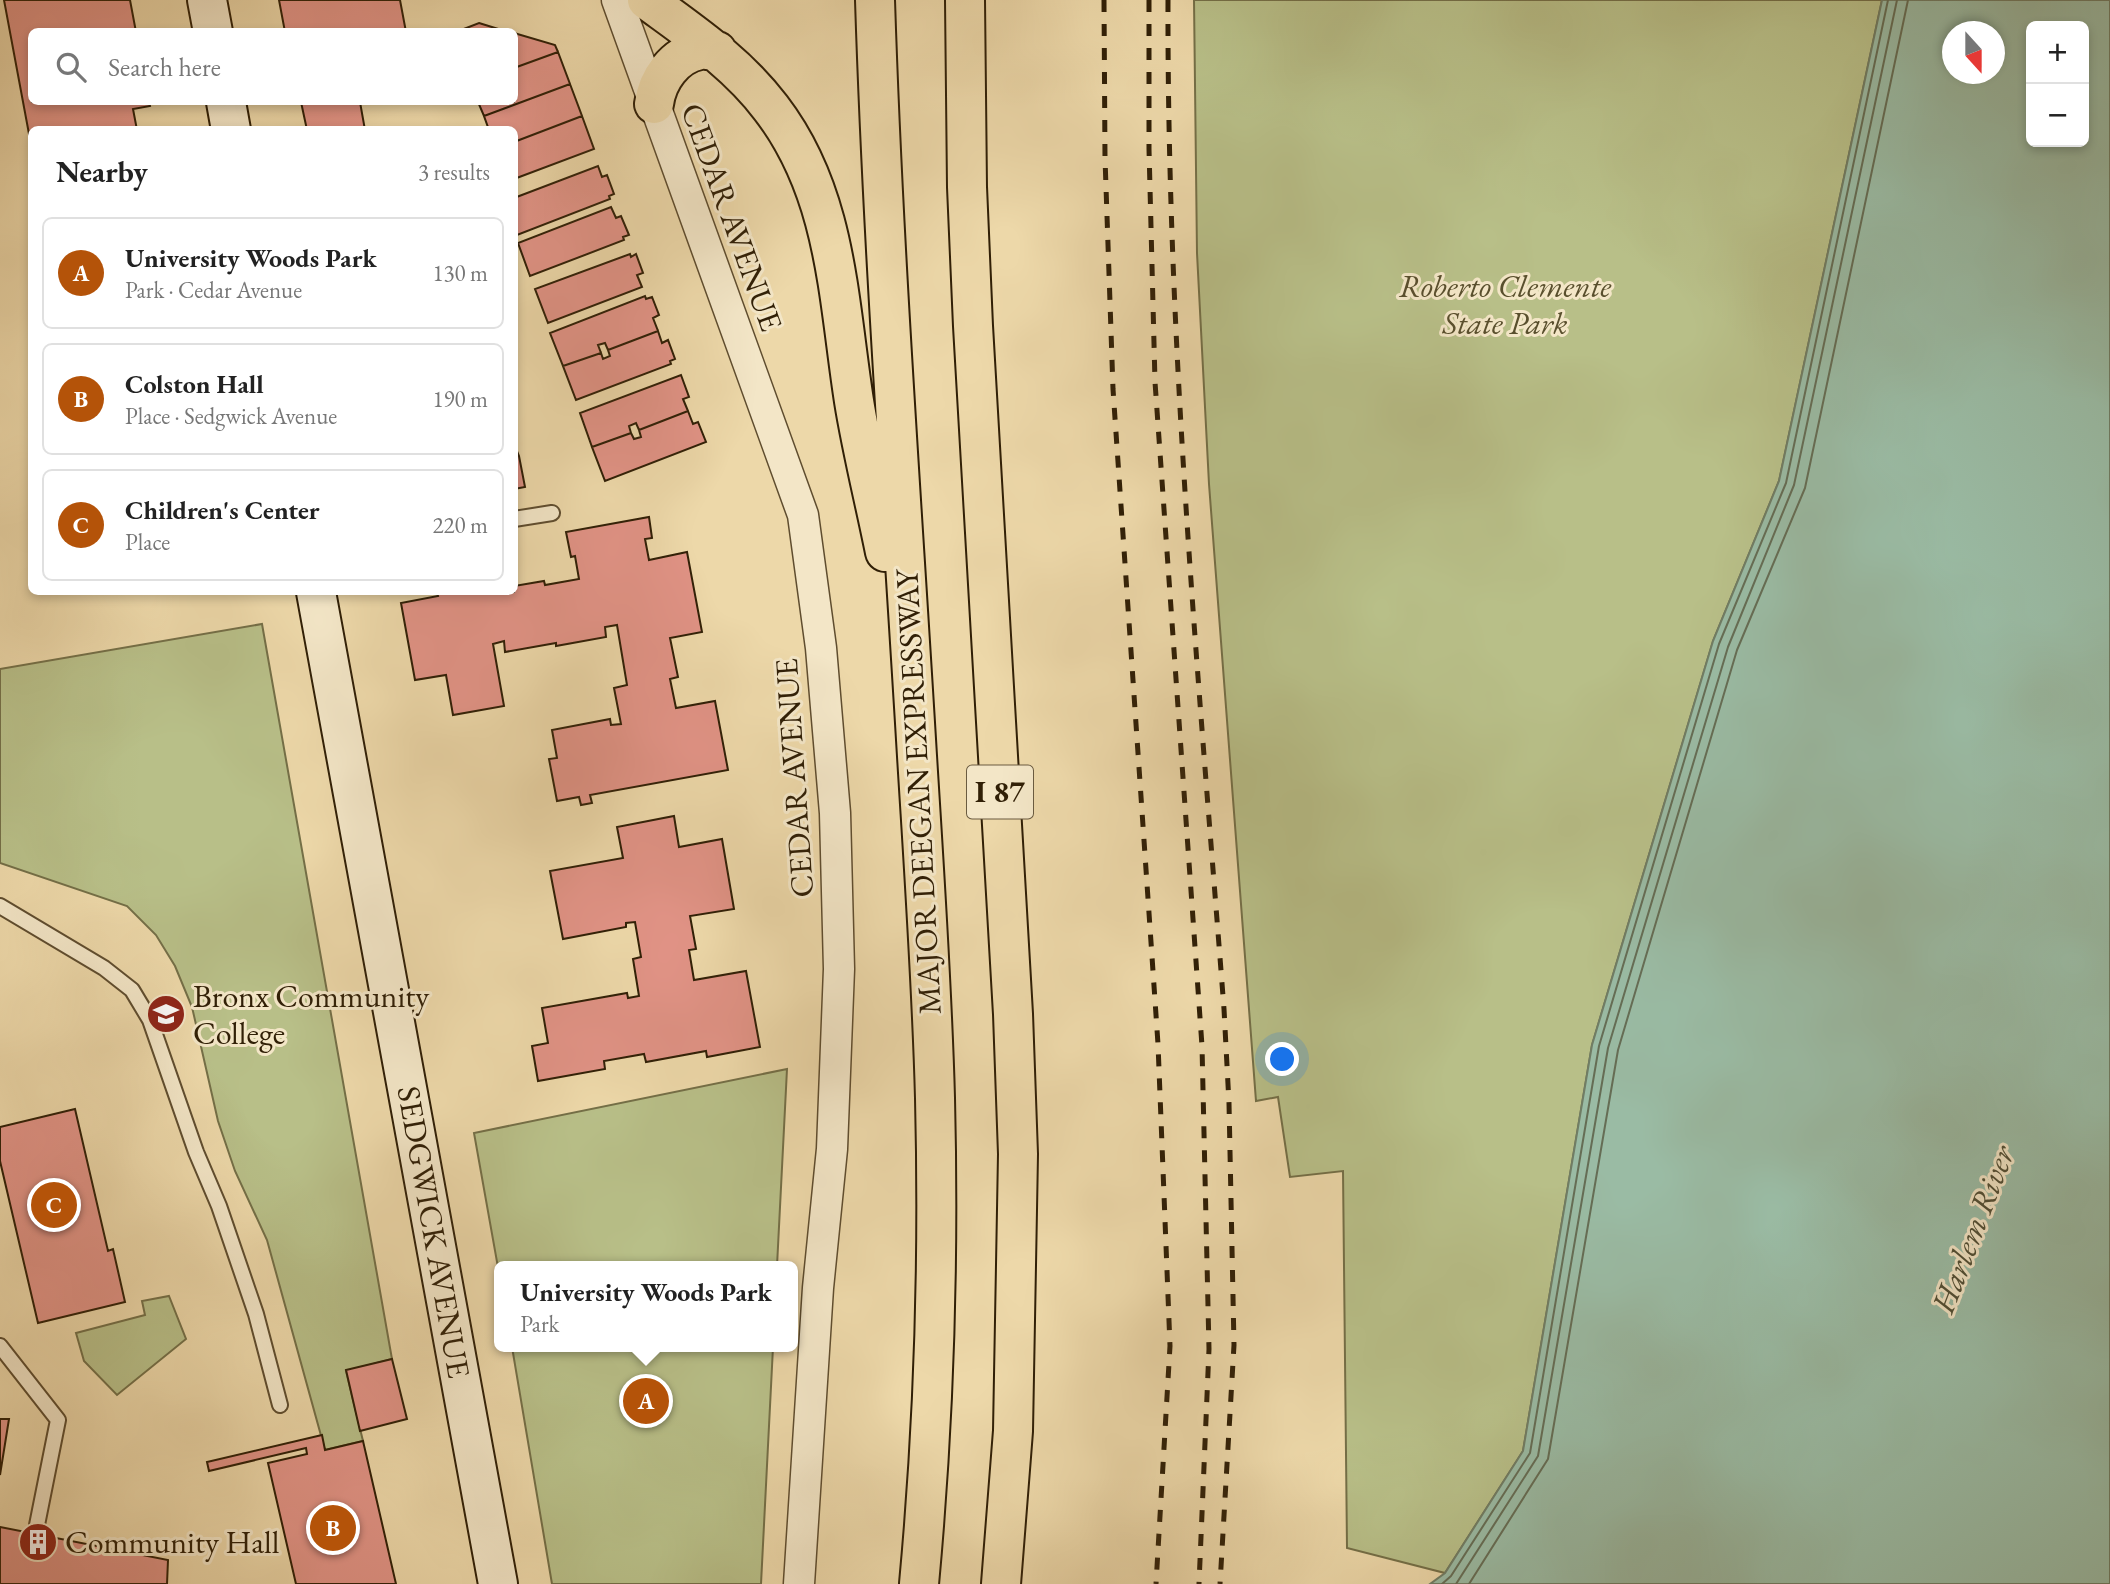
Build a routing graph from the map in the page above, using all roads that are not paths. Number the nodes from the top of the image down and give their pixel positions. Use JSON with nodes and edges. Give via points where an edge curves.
{"nodes":[{"id":1,"x":207,"y":0,"type":"edge"},
{"id":2,"x":617,"y":0,"type":"edge"},
{"id":3,"x":648,"y":0,"type":"edge"},
{"id":4,"x":875,"y":0,"type":"edge"},
{"id":5,"x":965,"y":0,"type":"edge"},
{"id":6,"x":212,"y":28,"type":"edge"},
{"id":7,"x":717,"y":51,"type":"junction"},
{"id":8,"x":654,"y":104,"type":"junction"},
{"id":9,"x":227,"y":105,"type":"edge"},
{"id":10,"x":230,"y":126,"type":"edge"},
{"id":11,"x":552,"y":513,"type":"dead end"},
{"id":12,"x":518,"y":518,"type":"edge"},
{"id":13,"x":317,"y":595,"type":"edge"},
{"id":14,"x":913,"y":686,"type":"junction"},
{"id":15,"x":0,"y":906,"type":"edge"},
{"id":16,"x":0,"y":1346,"type":"edge"},
{"id":17,"x":280,"y":1405,"type":"dead end"},
{"id":18,"x":37,"y":1525,"type":"dead end"},
{"id":19,"x":498,"y":1584,"type":"edge"},
{"id":20,"x":799,"y":1584,"type":"edge"},
{"id":21,"x":919,"y":1584,"type":"edge"},
{"id":22,"x":1001,"y":1584,"type":"edge"}],
"edges":[{"from":1,"to":6,"type":"main road"},
{"from":2,"to":8,"type":"street","name":"CEDAR AVENUE"},
{"from":3,"to":7,"type":"highway"},
{"from":4,"to":14,"type":"highway","name":"MAJOR DEEGAN EXPRESSWAY","number":"I 87"},
{"from":5,"to":22,"type":"highway","number":"I 87","via":[[973,326],[1018,1154],[1013,1432]]},
{"from":7,"to":8,"type":"highway","via":[[700,50],[676,62],[661,82]]},
{"from":7,"to":14,"type":"highway","via":[[772,109],[805,163],[824,214],[854,404]]},
{"from":8,"to":20,"type":"street","name":"CEDAR AVENUE","via":[[803,515],[821,648],[835,813],[839,969],[832,1149]]},
{"from":9,"to":10,"type":"main road"},
{"from":11,"to":12,"type":"lane"},
{"from":13,"to":19,"type":"main road","name":"SEDGWICK AVENUE"},
{"from":14,"to":21,"type":"highway","name":"MAJOR DEEGAN EXPRESSWAY","number":"I 87","via":[[935,1099],[932,1376]]},
{"from":15,"to":17,"type":"lane","via":[[104,968],[132,990],[150,1020],[252,1302]]},
{"from":16,"to":18,"type":"lane","via":[[58,1420]]}]}
